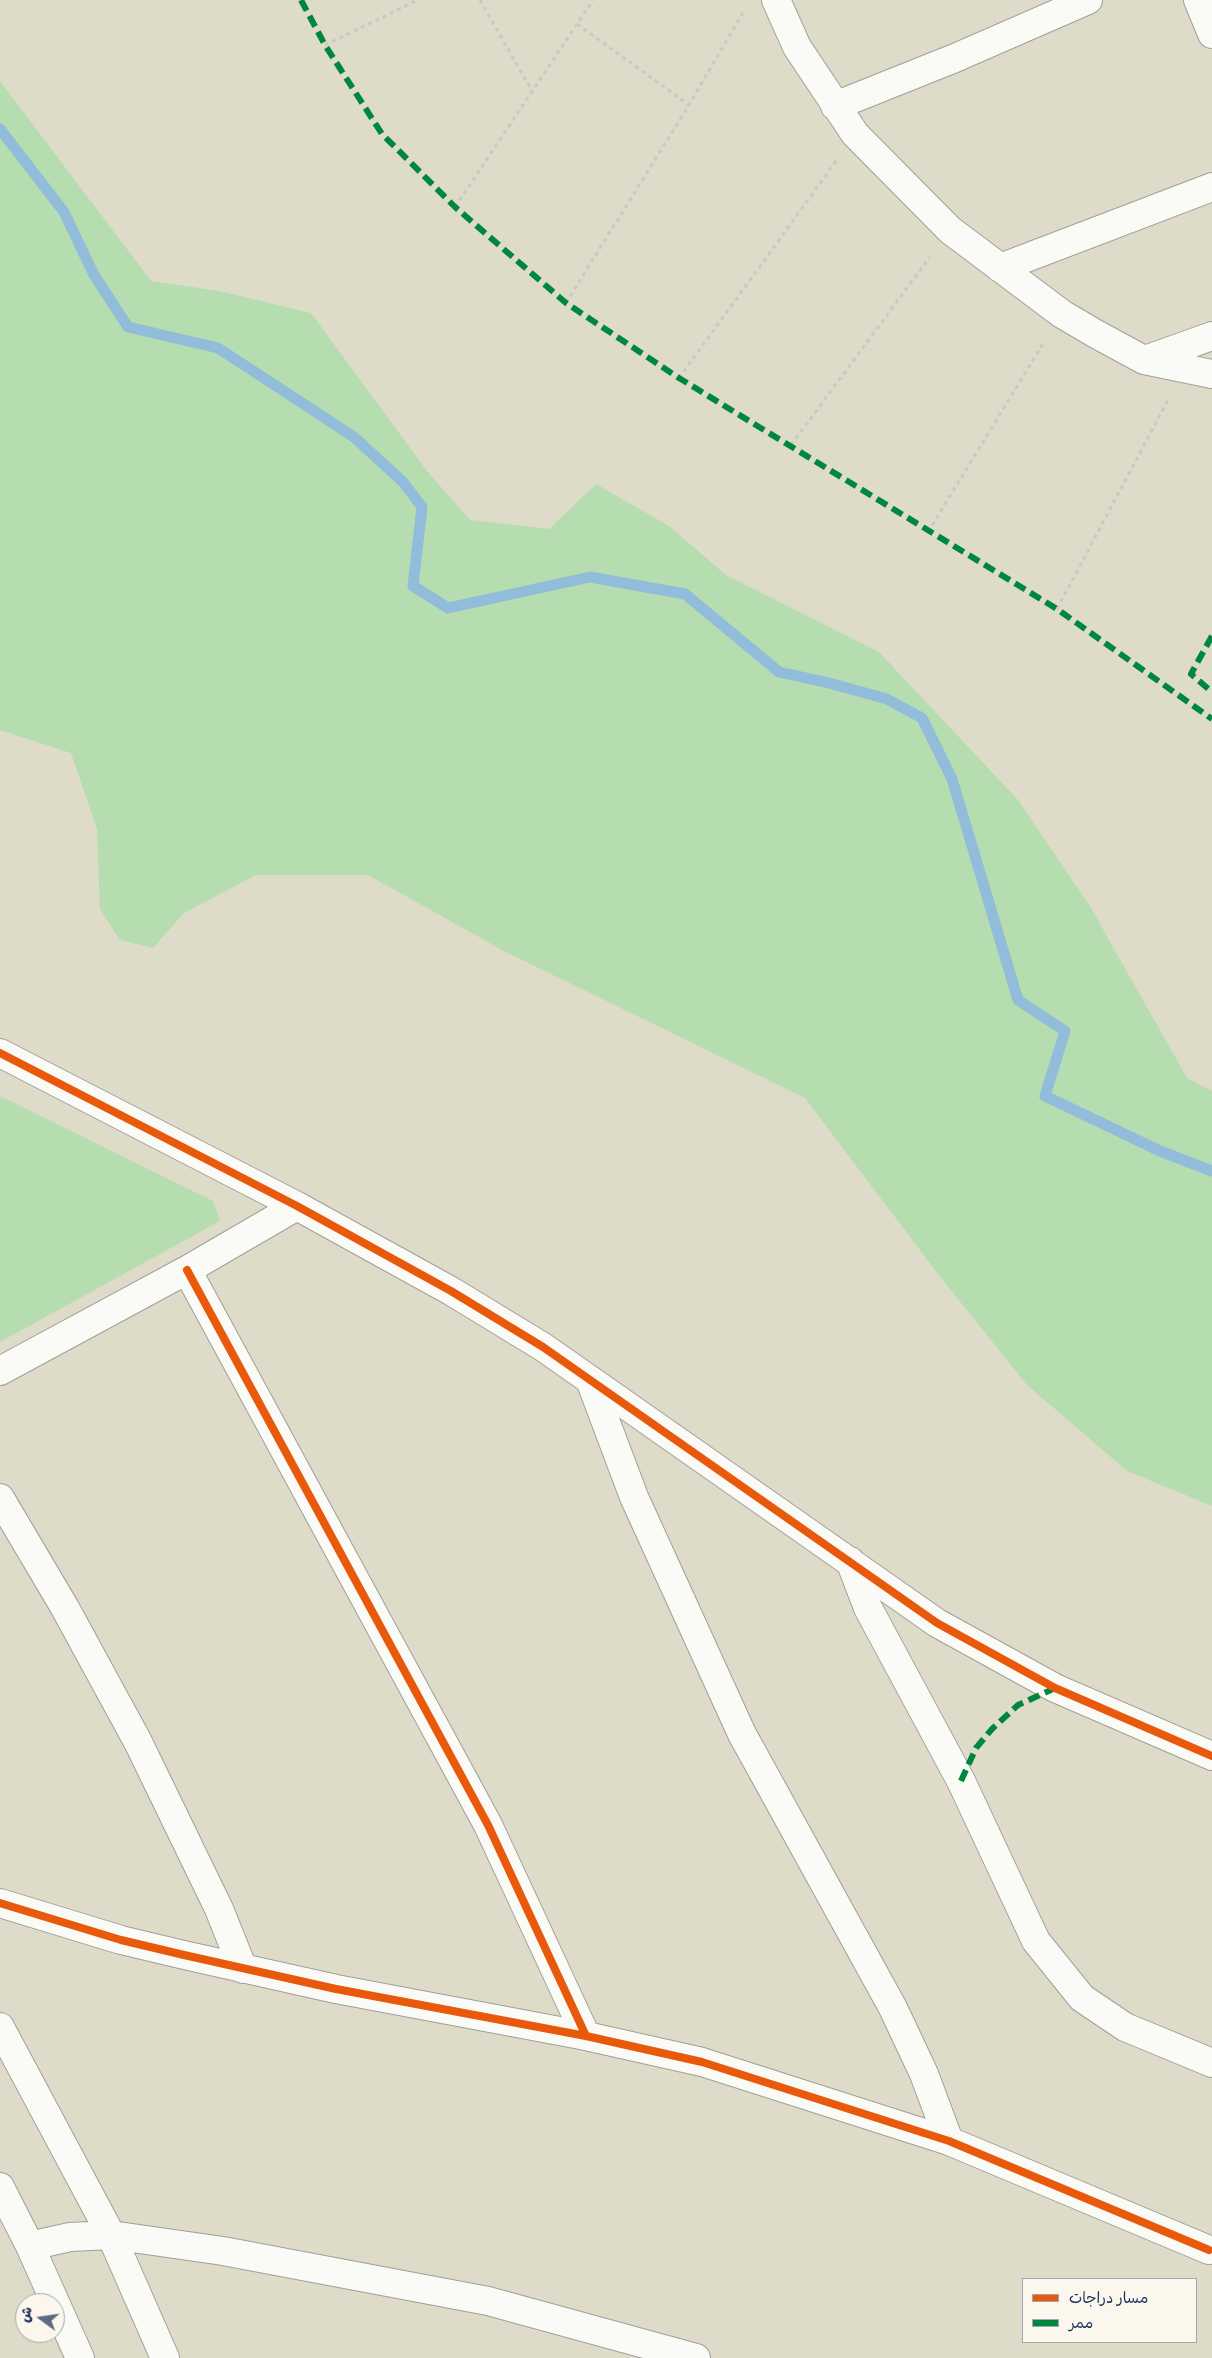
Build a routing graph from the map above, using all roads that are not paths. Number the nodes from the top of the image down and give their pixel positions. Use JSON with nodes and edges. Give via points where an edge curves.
{"nodes":[{"id":1,"x":776,"y":0,"type":"edge"},
{"id":2,"x":1088,"y":0,"type":"edge"},
{"id":3,"x":1198,"y":0,"type":"edge"},
{"id":4,"x":1212,"y":34,"type":"edge"},
{"id":5,"x":835,"y":106,"type":"junction"},
{"id":6,"x":1212,"y":187,"type":"edge"},
{"id":7,"x":1000,"y":268,"type":"junction"},
{"id":8,"x":1212,"y":336,"type":"edge"},
{"id":9,"x":1144,"y":360,"type":"junction"},
{"id":10,"x":1212,"y":374,"type":"edge"},
{"id":11,"x":0,"y":1053,"type":"edge"},
{"id":12,"x":297,"y":1206,"type":"junction"},
{"id":13,"x":188,"y":1270,"type":"junction"},
{"id":14,"x":0,"y":1371,"type":"edge"},
{"id":15,"x":590,"y":1380,"type":"junction"},
{"id":16,"x":0,"y":1498,"type":"edge"},
{"id":17,"x":850,"y":1561,"type":"junction"},
{"id":18,"x":1212,"y":1756,"type":"edge"},
{"id":19,"x":0,"y":1903,"type":"edge"},
{"id":20,"x":243,"y":1969,"type":"junction"},
{"id":21,"x":0,"y":2027,"type":"edge"},
{"id":22,"x":586,"y":2036,"type":"junction"},
{"id":23,"x":1212,"y":2063,"type":"edge"},
{"id":24,"x":949,"y":2141,"type":"junction"},
{"id":25,"x":0,"y":2187,"type":"edge"},
{"id":26,"x":111,"y":2235,"type":"junction"},
{"id":27,"x":30,"y":2246,"type":"junction"},
{"id":28,"x":1209,"y":2250,"type":"dead end"},
{"id":29,"x":80,"y":2358,"type":"edge"},
{"id":30,"x":165,"y":2358,"type":"edge"},
{"id":31,"x":696,"y":2358,"type":"edge"}],
"edges":[{"from":1,"to":5,"type":"street","via":[[797,47]]},
{"from":2,"to":5,"type":"street"},
{"from":3,"to":4,"type":"street"},
{"from":5,"to":7,"type":"street","via":[[855,134],[950,230]]},
{"from":6,"to":7,"type":"street"},
{"from":7,"to":9,"type":"street","via":[[1062,314]]},
{"from":8,"to":9,"type":"street"},
{"from":9,"to":10,"type":"street"},
{"from":11,"to":12,"type":"street"},
{"from":12,"to":13,"type":"street"},
{"from":12,"to":15,"type":"street","via":[[451,1291]]},
{"from":13,"to":14,"type":"street"},
{"from":13,"to":22,"type":"street","via":[[488,1825]]},
{"from":15,"to":17,"type":"street"},
{"from":15,"to":24,"type":"street","via":[[634,1497],[738,1726],[893,2008],[924,2074]]},
{"from":16,"to":20,"type":"street","via":[[138,1742]]},
{"from":17,"to":18,"type":"street","via":[[937,1623],[1055,1688]]},
{"from":17,"to":23,"type":"street","via":[[868,1608],[961,1781],[1036,1941],[1082,1998],[1124,2026]]},
{"from":19,"to":20,"type":"street","via":[[121,1940]]},
{"from":20,"to":22,"type":"street"},
{"from":21,"to":26,"type":"street"},
{"from":22,"to":24,"type":"street","via":[[702,2062]]},
{"from":24,"to":28,"type":"street"},
{"from":25,"to":27,"type":"street"},
{"from":26,"to":27,"type":"street","via":[[70,2237]]},
{"from":26,"to":30,"type":"street"},
{"from":26,"to":31,"type":"street","via":[[314,2267],[478,2299]]},
{"from":27,"to":29,"type":"street"}]}
